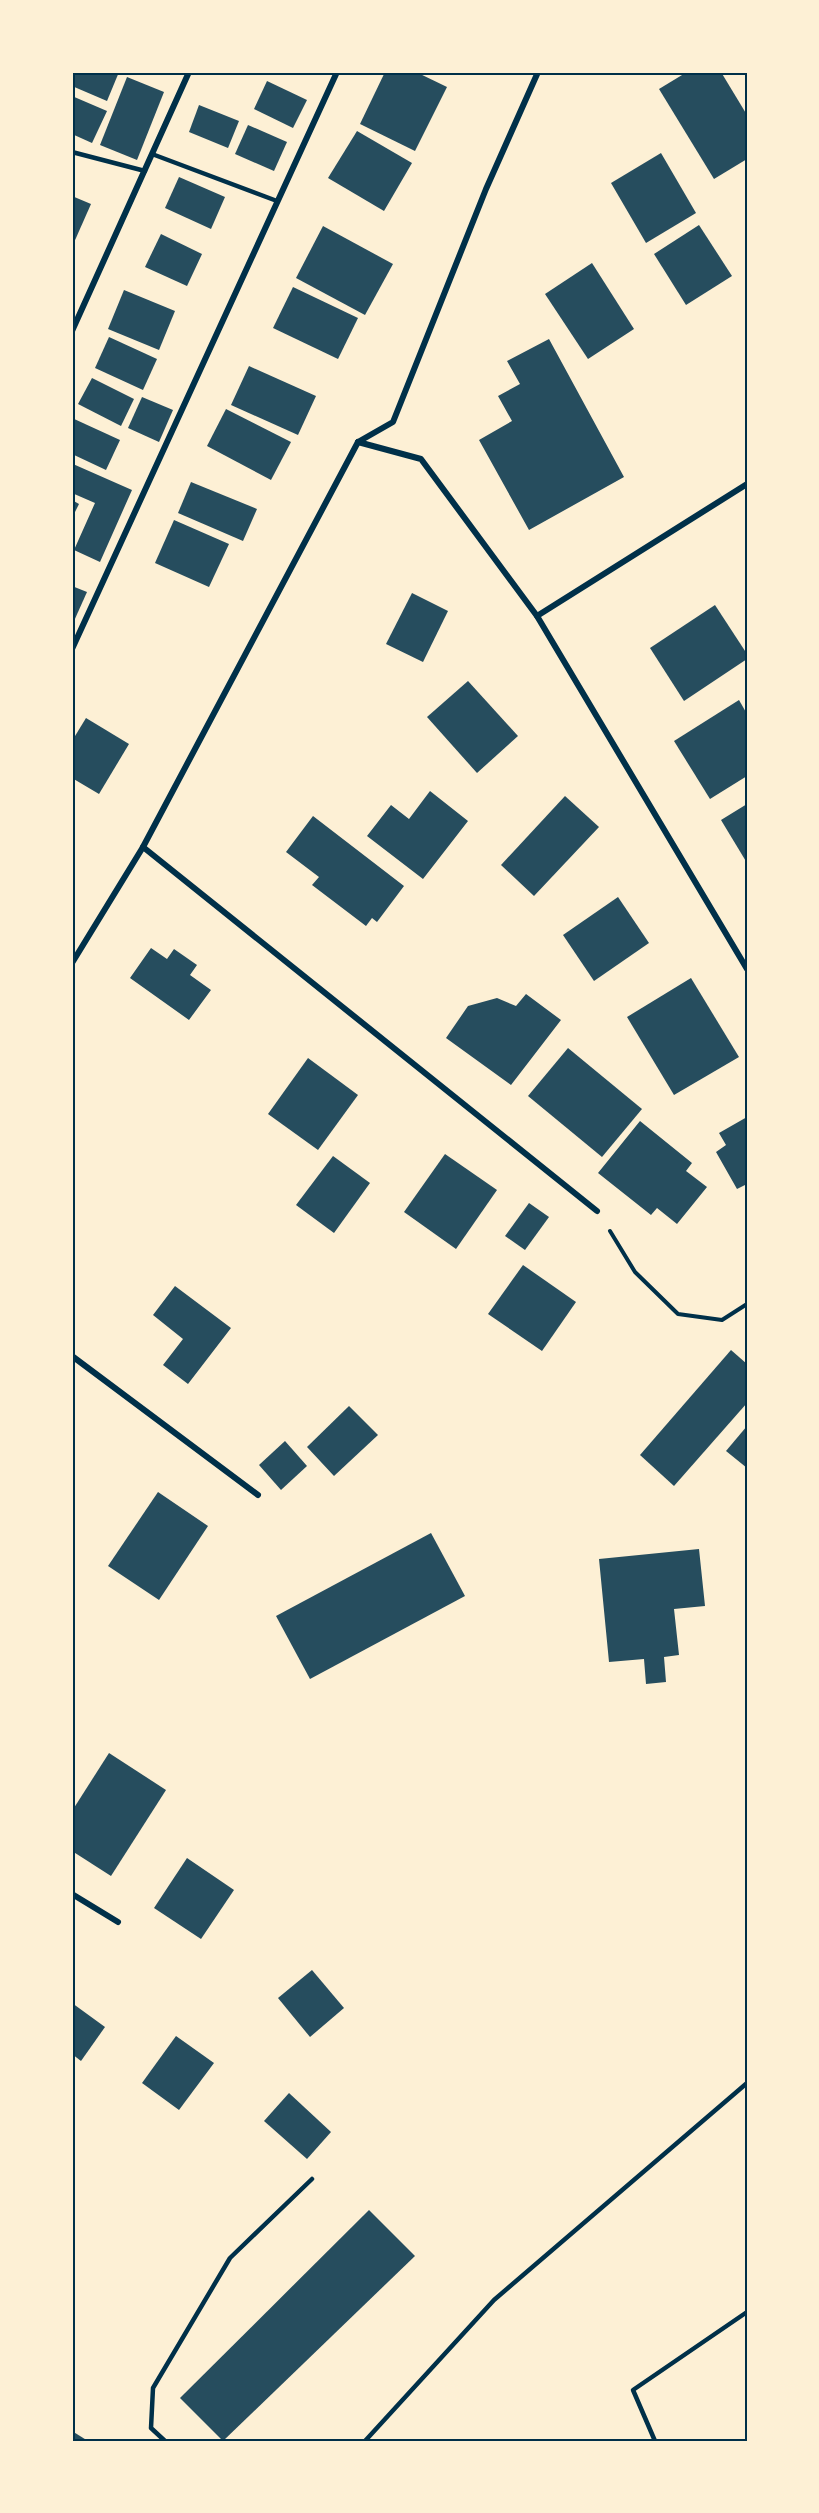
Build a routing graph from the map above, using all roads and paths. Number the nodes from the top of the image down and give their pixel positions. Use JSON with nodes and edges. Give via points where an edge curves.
{"nodes":[{"id":1,"x":189,"y":72,"type":"edge"},
{"id":2,"x":337,"y":72,"type":"edge"},
{"id":3,"x":538,"y":72,"type":"edge"},
{"id":4,"x":72,"y":152,"type":"edge"},
{"id":5,"x":152,"y":154,"type":"junction"},
{"id":6,"x":145,"y":171,"type":"junction"},
{"id":7,"x":277,"y":201,"type":"junction"},
{"id":8,"x":72,"y":331,"type":"edge"},
{"id":9,"x":358,"y":441,"type":"junction"},
{"id":10,"x":747,"y":484,"type":"edge"},
{"id":11,"x":537,"y":616,"type":"junction"},
{"id":12,"x":72,"y":649,"type":"edge"},
{"id":13,"x":143,"y":847,"type":"junction"},
{"id":14,"x":72,"y":963,"type":"edge"},
{"id":15,"x":747,"y":969,"type":"edge"},
{"id":16,"x":597,"y":1211,"type":"joint"},
{"id":17,"x":747,"y":1304,"type":"edge"},
{"id":18,"x":72,"y":1356,"type":"edge"},
{"id":19,"x":258,"y":1495,"type":"dead end"},
{"id":20,"x":72,"y":1894,"type":"edge"},
{"id":21,"x":118,"y":1922,"type":"dead end"},
{"id":22,"x":747,"y":2083,"type":"edge"},
{"id":23,"x":312,"y":2179,"type":"dead end"},
{"id":24,"x":747,"y":2312,"type":"edge"},
{"id":25,"x":165,"y":2441,"type":"edge"},
{"id":26,"x":365,"y":2441,"type":"edge"},
{"id":27,"x":655,"y":2441,"type":"edge"}],
"edges":[{"from":1,"to":5,"type":"street"},
{"from":2,"to":7,"type":"street"},
{"from":3,"to":9,"type":"street","via":[[486,189],[393,422]]},
{"from":4,"to":6,"type":"lane"},
{"from":5,"to":6,"type":"street"},
{"from":5,"to":7,"type":"lane"},
{"from":6,"to":8,"type":"street"},
{"from":7,"to":12,"type":"street"},
{"from":9,"to":11,"type":"street","via":[[422,459]]},
{"from":9,"to":13,"type":"street"},
{"from":10,"to":11,"type":"street"},
{"from":11,"to":15,"type":"street"},
{"from":13,"to":14,"type":"street"},
{"from":13,"to":16,"type":"street"},
{"from":16,"to":17,"type":"path","via":[[635,1272],[678,1314],[722,1320]]},
{"from":18,"to":19,"type":"street"},
{"from":20,"to":21,"type":"street"},
{"from":22,"to":26,"type":"lane","via":[[494,2300]]},
{"from":23,"to":25,"type":"lane","via":[[230,2258],[153,2388],[151,2428]]},
{"from":24,"to":27,"type":"lane","via":[[633,2390]]}]}
